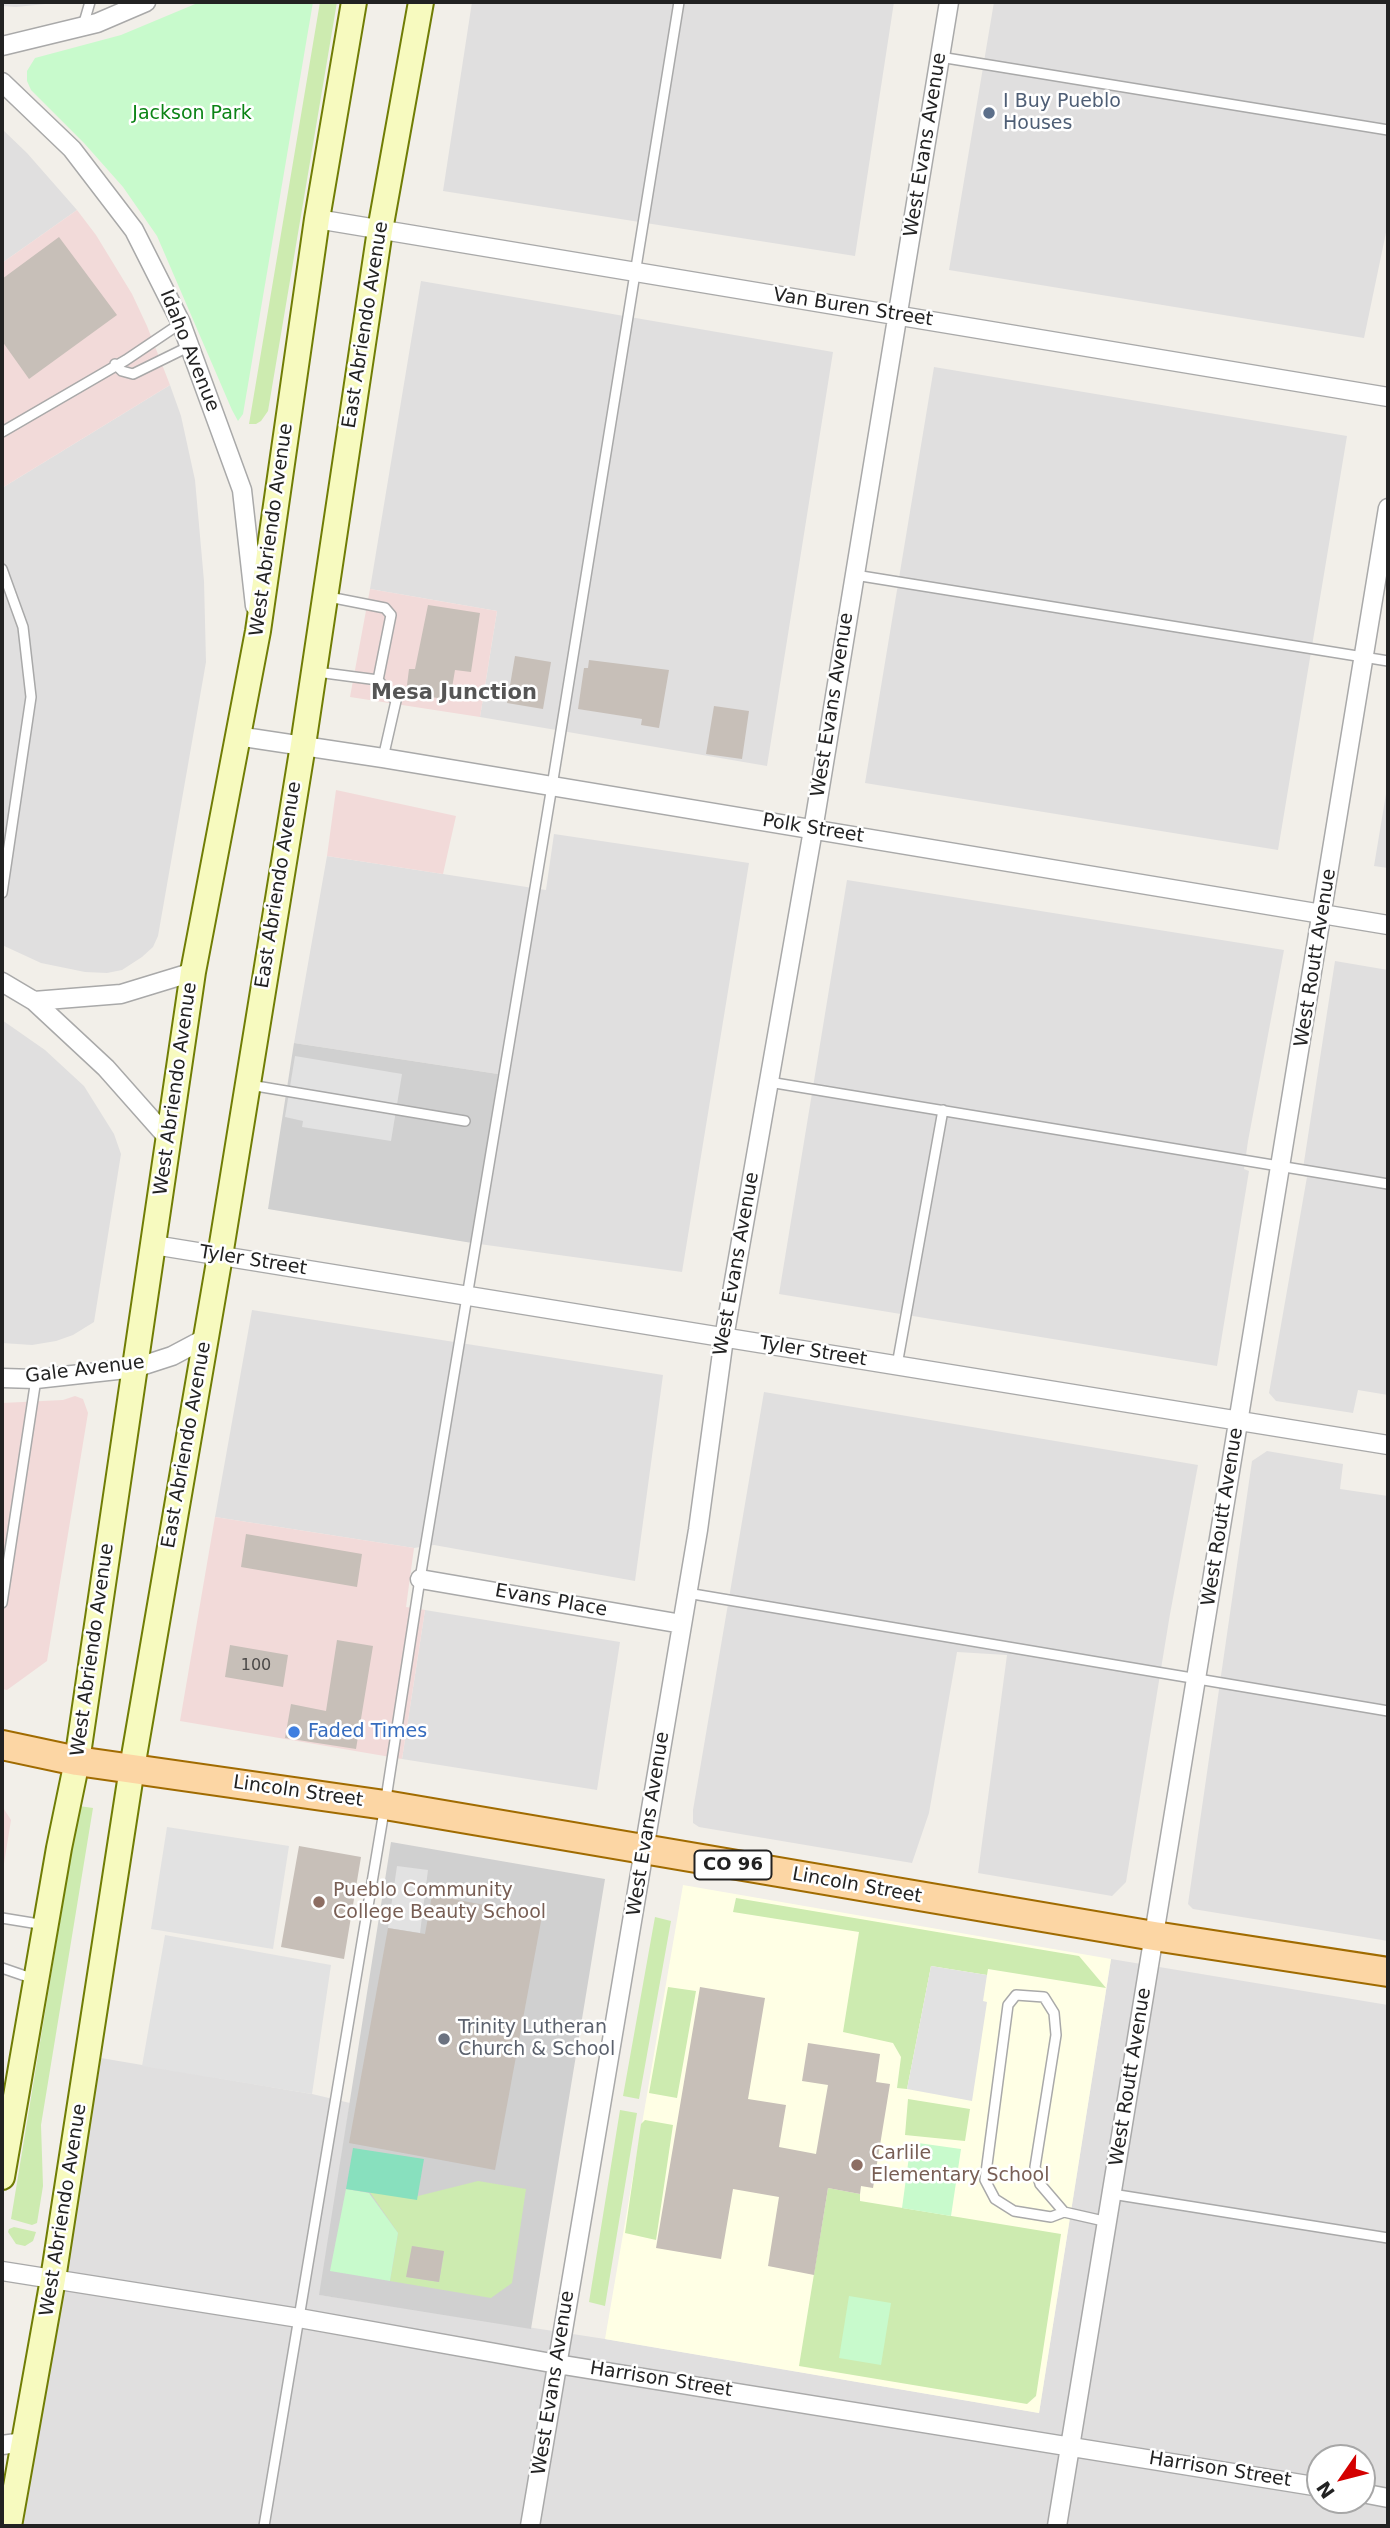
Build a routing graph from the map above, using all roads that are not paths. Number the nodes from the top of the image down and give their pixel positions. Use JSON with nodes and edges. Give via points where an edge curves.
{"nodes":[{"id":1,"x":90,"y":2,"type":"edge"},
{"id":2,"x":146,"y":2,"type":"edge"},
{"id":3,"x":354,"y":2,"type":"edge"},
{"id":4,"x":421,"y":2,"type":"edge"},
{"id":5,"x":679,"y":2,"type":"edge"},
{"id":6,"x":949,"y":2,"type":"edge"},
{"id":7,"x":83,"y":26,"type":"junction"},
{"id":8,"x":2,"y":46,"type":"edge"},
{"id":9,"x":940,"y":57,"type":"junction"},
{"id":10,"x":2,"y":82,"type":"edge"},
{"id":11,"x":1388,"y":130,"type":"edge"},
{"id":12,"x":317,"y":219,"type":"junction"},
{"id":13,"x":380,"y":230,"type":"junction"},
{"id":14,"x":636,"y":272,"type":"junction"},
{"id":15,"x":898,"y":316,"type":"junction"},
{"id":16,"x":181,"y":323,"type":"junction"},
{"id":17,"x":190,"y":346,"type":"junction"},
{"id":18,"x":116,"y":364,"type":"junction"},
{"id":19,"x":1388,"y":397,"type":"edge"},
{"id":20,"x":2,"y":432,"type":"edge"},
{"id":21,"x":1388,"y":508,"type":"edge"},
{"id":22,"x":2,"y":569,"type":"edge"},
{"id":23,"x":855,"y":575,"type":"junction"},
{"id":24,"x":325,"y":597,"type":"junction"},
{"id":25,"x":258,"y":631,"type":"junction"},
{"id":26,"x":1364,"y":657,"type":"junction"},
{"id":27,"x":1388,"y":662,"type":"edge"},
{"id":28,"x":314,"y":672,"type":"junction"},
{"id":29,"x":378,"y":680,"type":"junction"},
{"id":30,"x":237,"y":736,"type":"junction"},
{"id":31,"x":303,"y":745,"type":"junction"},
{"id":32,"x":383,"y":758,"type":"junction"},
{"id":33,"x":552,"y":786,"type":"junction"},
{"id":34,"x":813,"y":830,"type":"junction"},
{"id":35,"x":2,"y":893,"type":"edge"},
{"id":36,"x":1323,"y":914,"type":"junction"},
{"id":37,"x":1388,"y":925,"type":"edge"},
{"id":38,"x":193,"y":972,"type":"junction"},
{"id":39,"x":2,"y":982,"type":"edge"},
{"id":40,"x":34,"y":1002,"type":"junction"},
{"id":41,"x":769,"y":1082,"type":"junction"},
{"id":42,"x":246,"y":1084,"type":"junction"},
{"id":43,"x":943,"y":1110,"type":"junction"},
{"id":44,"x":465,"y":1121,"type":"dead end"},
{"id":45,"x":167,"y":1138,"type":"junction"},
{"id":46,"x":1281,"y":1167,"type":"junction"},
{"id":47,"x":1388,"y":1184,"type":"edge"},
{"id":48,"x":154,"y":1245,"type":"junction"},
{"id":49,"x":219,"y":1256,"type":"junction"},
{"id":50,"x":467,"y":1296,"type":"junction"},
{"id":51,"x":206,"y":1338,"type":"junction"},
{"id":52,"x":724,"y":1338,"type":"junction"},
{"id":53,"x":897,"y":1365,"type":"junction"},
{"id":54,"x":135,"y":1368,"type":"junction"},
{"id":55,"x":2,"y":1378,"type":"edge"},
{"id":56,"x":36,"y":1380,"type":"junction"},
{"id":57,"x":1239,"y":1421,"type":"junction"},
{"id":58,"x":1388,"y":1445,"type":"edge"},
{"id":59,"x":420,"y":1579,"type":"junction"},
{"id":60,"x":687,"y":1593,"type":"junction"},
{"id":61,"x":2,"y":1603,"type":"edge"},
{"id":62,"x":682,"y":1624,"type":"junction"},
{"id":63,"x":1196,"y":1680,"type":"junction"},
{"id":64,"x":1388,"y":1711,"type":"edge"},
{"id":65,"x":2,"y":1745,"type":"edge"},
{"id":66,"x":77,"y":1761,"type":"junction"},
{"id":67,"x":132,"y":1768,"type":"junction"},
{"id":68,"x":386,"y":1805,"type":"junction"},
{"id":69,"x":645,"y":1850,"type":"junction"},
{"id":70,"x":2,"y":1919,"type":"edge"},
{"id":71,"x":45,"y":1925,"type":"junction"},
{"id":72,"x":1154,"y":1936,"type":"junction"},
{"id":73,"x":2,"y":1968,"type":"edge"},
{"id":74,"x":1388,"y":1972,"type":"edge"},
{"id":75,"x":36,"y":1980,"type":"junction"},
{"id":76,"x":2,"y":2177,"type":"edge"},
{"id":77,"x":1112,"y":2194,"type":"junction"},
{"id":78,"x":1064,"y":2212,"type":"junction"},
{"id":79,"x":1108,"y":2222,"type":"junction"},
{"id":80,"x":1388,"y":2238,"type":"edge"},
{"id":81,"x":2,"y":2271,"type":"edge"},
{"id":82,"x":54,"y":2279,"type":"junction"},
{"id":83,"x":299,"y":2318,"type":"junction"},
{"id":84,"x":557,"y":2364,"type":"junction"},
{"id":85,"x":13,"y":2444,"type":"edge"},
{"id":86,"x":1071,"y":2446,"type":"junction"},
{"id":87,"x":1306,"y":2485,"type":"edge"},
{"id":88,"x":9,"y":2526,"type":"edge"},
{"id":89,"x":264,"y":2526,"type":"edge"},
{"id":90,"x":530,"y":2526,"type":"edge"},
{"id":91,"x":1057,"y":2526,"type":"edge"}],
"edges":[{"from":1,"to":7,"type":"lane"},
{"from":2,"to":7,"type":"street"},
{"from":3,"to":12,"type":"main road","name":"West Abriendo Avenue"},
{"from":4,"to":13,"type":"main road","name":"East Abriendo Avenue"},
{"from":5,"to":14,"type":"lane"},
{"from":6,"to":9,"type":"street","name":"West Evans Avenue"},
{"from":7,"to":8,"type":"street"},
{"from":9,"to":11,"type":"lane"},
{"from":9,"to":15,"type":"street","name":"West Evans Avenue"},
{"from":10,"to":16,"type":"street","name":"Idaho Avenue","via":[[72,149],[134,230]]},
{"from":12,"to":13,"type":"street","name":"Van Buren Street"},
{"from":12,"to":25,"type":"main road","name":"West Abriendo Avenue"},
{"from":13,"to":14,"type":"street","name":"Van Buren Street"},
{"from":13,"to":24,"type":"main road","name":"East Abriendo Avenue"},
{"from":14,"to":15,"type":"street","name":"Van Buren Street"},
{"from":14,"to":33,"type":"lane"},
{"from":15,"to":19,"type":"street","name":"Van Buren Street"},
{"from":15,"to":23,"type":"street","name":"West Evans Avenue"},
{"from":16,"to":17,"type":"street","name":"Idaho Avenue"},
{"from":16,"to":18,"type":"lane"},
{"from":17,"to":18,"type":"lane","via":[[133,374]]},
{"from":17,"to":25,"type":"street","name":"Idaho Avenue","via":[[242,490]]},
{"from":18,"to":20,"type":"lane"},
{"from":21,"to":26,"type":"street","name":"West Routt Avenue"},
{"from":22,"to":35,"type":"lane","via":[[23,627],[32,698]]},
{"from":23,"to":26,"type":"lane"},
{"from":23,"to":34,"type":"street","name":"West Evans Avenue"},
{"from":24,"to":28,"type":"main road","name":"East Abriendo Avenue"},
{"from":24,"to":29,"type":"lane","via":[[385,608],[391,615]]},
{"from":25,"to":30,"type":"main road","name":"West Abriendo Avenue"},
{"from":26,"to":27,"type":"lane"},
{"from":26,"to":36,"type":"street","name":"West Routt Avenue"},
{"from":28,"to":29,"type":"lane"},
{"from":28,"to":31,"type":"main road","name":"East Abriendo Avenue"},
{"from":29,"to":32,"type":"lane","via":[[396,701]]},
{"from":30,"to":31,"type":"street","name":"Polk Street"},
{"from":30,"to":38,"type":"main road","name":"West Abriendo Avenue"},
{"from":31,"to":32,"type":"street","name":"Polk Street"},
{"from":31,"to":42,"type":"main road","name":"East Abriendo Avenue"},
{"from":32,"to":33,"type":"street","name":"Polk Street"},
{"from":33,"to":34,"type":"street","name":"Polk Street"},
{"from":33,"to":50,"type":"lane"},
{"from":34,"to":36,"type":"street","name":"Polk Street"},
{"from":34,"to":41,"type":"street","name":"West Evans Avenue"},
{"from":36,"to":37,"type":"street","name":"Polk Street"},
{"from":36,"to":46,"type":"street","name":"West Routt Avenue"},
{"from":38,"to":40,"type":"street","via":[[121,993]]},
{"from":38,"to":45,"type":"main road","name":"West Abriendo Avenue"},
{"from":39,"to":40,"type":"street"},
{"from":40,"to":45,"type":"street","via":[[106,1068]]},
{"from":41,"to":43,"type":"lane"},
{"from":41,"to":52,"type":"street","name":"West Evans Avenue"},
{"from":42,"to":44,"type":"lane"},
{"from":42,"to":49,"type":"main road","name":"East Abriendo Avenue"},
{"from":43,"to":46,"type":"lane"},
{"from":43,"to":53,"type":"lane"},
{"from":45,"to":48,"type":"main road","name":"West Abriendo Avenue"},
{"from":46,"to":47,"type":"lane"},
{"from":46,"to":57,"type":"street","name":"West Routt Avenue"},
{"from":48,"to":49,"type":"street","name":"Tyler Street"},
{"from":48,"to":54,"type":"main road","name":"West Abriendo Avenue"},
{"from":49,"to":50,"type":"street","name":"Tyler Street"},
{"from":49,"to":51,"type":"main road","name":"East Abriendo Avenue"},
{"from":50,"to":52,"type":"street","name":"Tyler Street"},
{"from":50,"to":59,"type":"lane"},
{"from":51,"to":54,"type":"street","name":"Gale Avenue"},
{"from":51,"to":67,"type":"main road","name":"East Abriendo Avenue"},
{"from":52,"to":53,"type":"street","name":"Tyler Street"},
{"from":52,"to":60,"type":"street","name":"West Evans Avenue"},
{"from":53,"to":57,"type":"street","name":"Tyler Street"},
{"from":54,"to":56,"type":"street","name":"Gale Avenue"},
{"from":54,"to":66,"type":"main road","name":"West Abriendo Avenue"},
{"from":55,"to":56,"type":"street","name":"Gale Avenue"},
{"from":56,"to":61,"type":"lane"},
{"from":57,"to":58,"type":"street","name":"Tyler Street"},
{"from":57,"to":63,"type":"street","name":"West Routt Avenue"},
{"from":59,"to":62,"type":"street","name":"Evans Place"},
{"from":59,"to":68,"type":"lane"},
{"from":60,"to":62,"type":"street","name":"West Evans Avenue"},
{"from":60,"to":63,"type":"lane"},
{"from":62,"to":69,"type":"street","name":"West Evans Avenue"},
{"from":63,"to":64,"type":"lane"},
{"from":63,"to":72,"type":"street","name":"West Routt Avenue"},
{"from":65,"to":66,"type":"main road","number":"CO 96"},
{"from":66,"to":67,"type":"main road","name":"Lincoln Street","number":"CO 96"},
{"from":66,"to":71,"type":"main road","name":"West Abriendo Avenue"},
{"from":67,"to":68,"type":"main road","name":"Lincoln Street","number":"CO 96"},
{"from":67,"to":82,"type":"main road","name":"West Abriendo Avenue"},
{"from":68,"to":69,"type":"main road","name":"Lincoln Street","number":"CO 96"},
{"from":68,"to":83,"type":"lane"},
{"from":69,"to":72,"type":"main road","name":"Lincoln Street","number":"CO 96"},
{"from":69,"to":84,"type":"street","name":"West Evans Avenue"},
{"from":70,"to":71,"type":"lane"},
{"from":71,"to":75,"type":"main road","name":"West Abriendo Avenue"},
{"from":72,"to":74,"type":"main road","name":"Lincoln Street","number":"CO 96"},
{"from":72,"to":77,"type":"street","name":"West Routt Avenue"},
{"from":73,"to":75,"type":"lane"},
{"from":75,"to":76,"type":"main road","name":"West Abriendo Avenue"},
{"from":77,"to":79,"type":"street","name":"West Routt Avenue"},
{"from":77,"to":80,"type":"lane"},
{"from":78,"to":78,"type":"lane","via":[[1040,2184],[1035,2167],[1056,2035],[1054,2013],[1044,1997],[1016,1995],[1008,2005],[985,2180],[995,2199],[1014,2211],[1051,2217]]},
{"from":78,"to":79,"type":"lane"},
{"from":79,"to":86,"type":"street","name":"West Routt Avenue"},
{"from":81,"to":82,"type":"street","name":"Harrison Street"},
{"from":82,"to":83,"type":"street","name":"Harrison Street"},
{"from":82,"to":85,"type":"main road","name":"West Abriendo Avenue"},
{"from":83,"to":84,"type":"street","name":"Harrison Street"},
{"from":83,"to":89,"type":"lane"},
{"from":84,"to":86,"type":"street","name":"Harrison Street"},
{"from":84,"to":90,"type":"street","name":"West Evans Avenue"},
{"from":85,"to":88,"type":"main road","name":"West Abriendo Avenue"},
{"from":86,"to":87,"type":"street","name":"Harrison Street"},
{"from":86,"to":91,"type":"street","name":"West Routt Avenue"}]}
